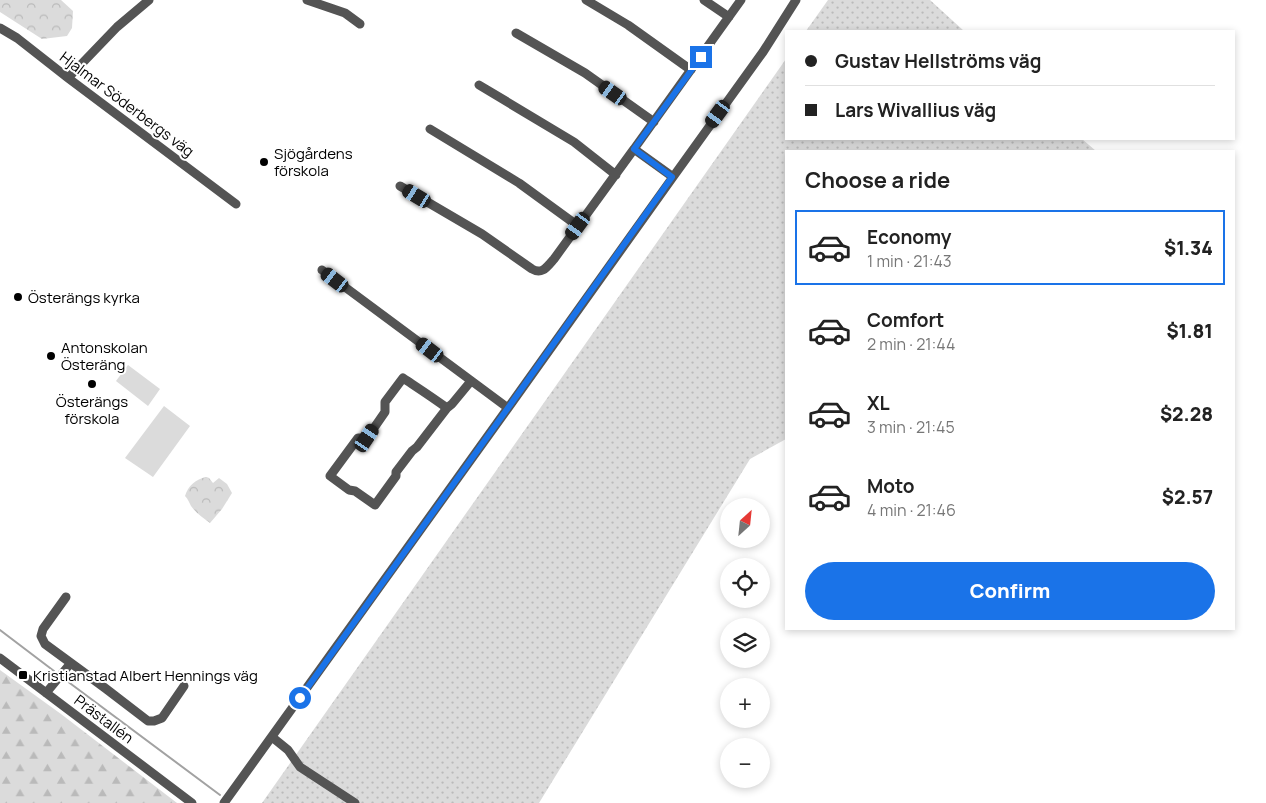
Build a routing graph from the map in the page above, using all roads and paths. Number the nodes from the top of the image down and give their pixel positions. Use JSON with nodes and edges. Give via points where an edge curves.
{"nodes":[{"id":1,"x":149,"y":0,"type":"edge"},
{"id":2,"x":307,"y":0,"type":"edge"},
{"id":3,"x":586,"y":0,"type":"edge"},
{"id":4,"x":704,"y":0,"type":"edge"},
{"id":5,"x":741,"y":0,"type":"edge"},
{"id":6,"x":796,"y":0,"type":"edge"},
{"id":7,"x":729,"y":17,"type":"junction"},
{"id":8,"x":360,"y":24,"type":"dead end"},
{"id":9,"x":0,"y":28,"type":"edge"},
{"id":10,"x":516,"y":33,"type":"dead end"},
{"id":11,"x":691,"y":70,"type":"junction"},
{"id":12,"x":68,"y":78,"type":"junction"},
{"id":13,"x":479,"y":85,"type":"dead end"},
{"id":14,"x":654,"y":122,"type":"junction"},
{"id":15,"x":430,"y":129,"type":"dead end"},
{"id":16,"x":634,"y":149,"type":"junction"},
{"id":17,"x":616,"y":175,"type":"junction"},
{"id":18,"x":672,"y":177,"type":"junction"},
{"id":19,"x":400,"y":186,"type":"dead end"},
{"id":20,"x":236,"y":204,"type":"dead end"},
{"id":21,"x":578,"y":226,"type":"junction"},
{"id":22,"x":322,"y":270,"type":"dead end"},
{"id":23,"x":471,"y":381,"type":"junction"},
{"id":24,"x":447,"y":408,"type":"junction"},
{"id":25,"x":508,"y":408,"type":"junction"},
{"id":26,"x":66,"y":597,"type":"dead end"},
{"id":27,"x":0,"y":658,"type":"edge"},
{"id":28,"x":70,"y":664,"type":"junction"},
{"id":29,"x":184,"y":686,"type":"dead end"},
{"id":30,"x":46,"y":693,"type":"junction"},
{"id":31,"x":272,"y":737,"type":"junction"},
{"id":32,"x":192,"y":803,"type":"edge"},
{"id":33,"x":224,"y":803,"type":"edge"},
{"id":34,"x":355,"y":803,"type":"edge"}],
"edges":[{"from":1,"to":12,"type":"street","via":[[117,27]]},
{"from":2,"to":8,"type":"street","via":[[345,13]]},
{"from":3,"to":11,"type":"street"},
{"from":4,"to":7,"type":"street"},
{"from":5,"to":7,"type":"street"},
{"from":6,"to":18,"type":"street","via":[[763,52]]},
{"from":7,"to":11,"type":"street"},
{"from":9,"to":12,"type":"street","name":"Hjalmar Söderbergs väg"},
{"from":10,"to":14,"type":"street","via":[[585,73]]},
{"from":11,"to":14,"type":"street"},
{"from":12,"to":20,"type":"street","name":"Hjalmar Söderbergs väg"},
{"from":13,"to":17,"type":"street","via":[[574,142]]},
{"from":14,"to":16,"type":"street"},
{"from":15,"to":21,"type":"street","via":[[518,183]]},
{"from":16,"to":17,"type":"street"},
{"from":16,"to":18,"type":"street"},
{"from":17,"to":21,"type":"street"},
{"from":18,"to":25,"type":"street"},
{"from":19,"to":21,"type":"street","via":[[482,234],[536,272],[548,267]]},
{"from":22,"to":23,"type":"street"},
{"from":23,"to":24,"type":"street"},
{"from":23,"to":25,"type":"street"},
{"from":24,"to":24,"type":"street","via":[[396,472],[375,505],[330,476],[358,438],[367,438],[385,412],[385,402],[403,378]]},
{"from":25,"to":31,"type":"street"},
{"from":26,"to":28,"type":"street","via":[[41,636],[45,644]]},
{"from":27,"to":30,"type":"street","name":"Prästallén"},
{"from":28,"to":29,"type":"street","via":[[148,720],[162,718]]},
{"from":28,"to":30,"type":"street"},
{"from":30,"to":32,"type":"street","name":"Prästallén"},
{"from":31,"to":33,"type":"street"},
{"from":31,"to":34,"type":"street","via":[[288,750],[300,767]]}]}
